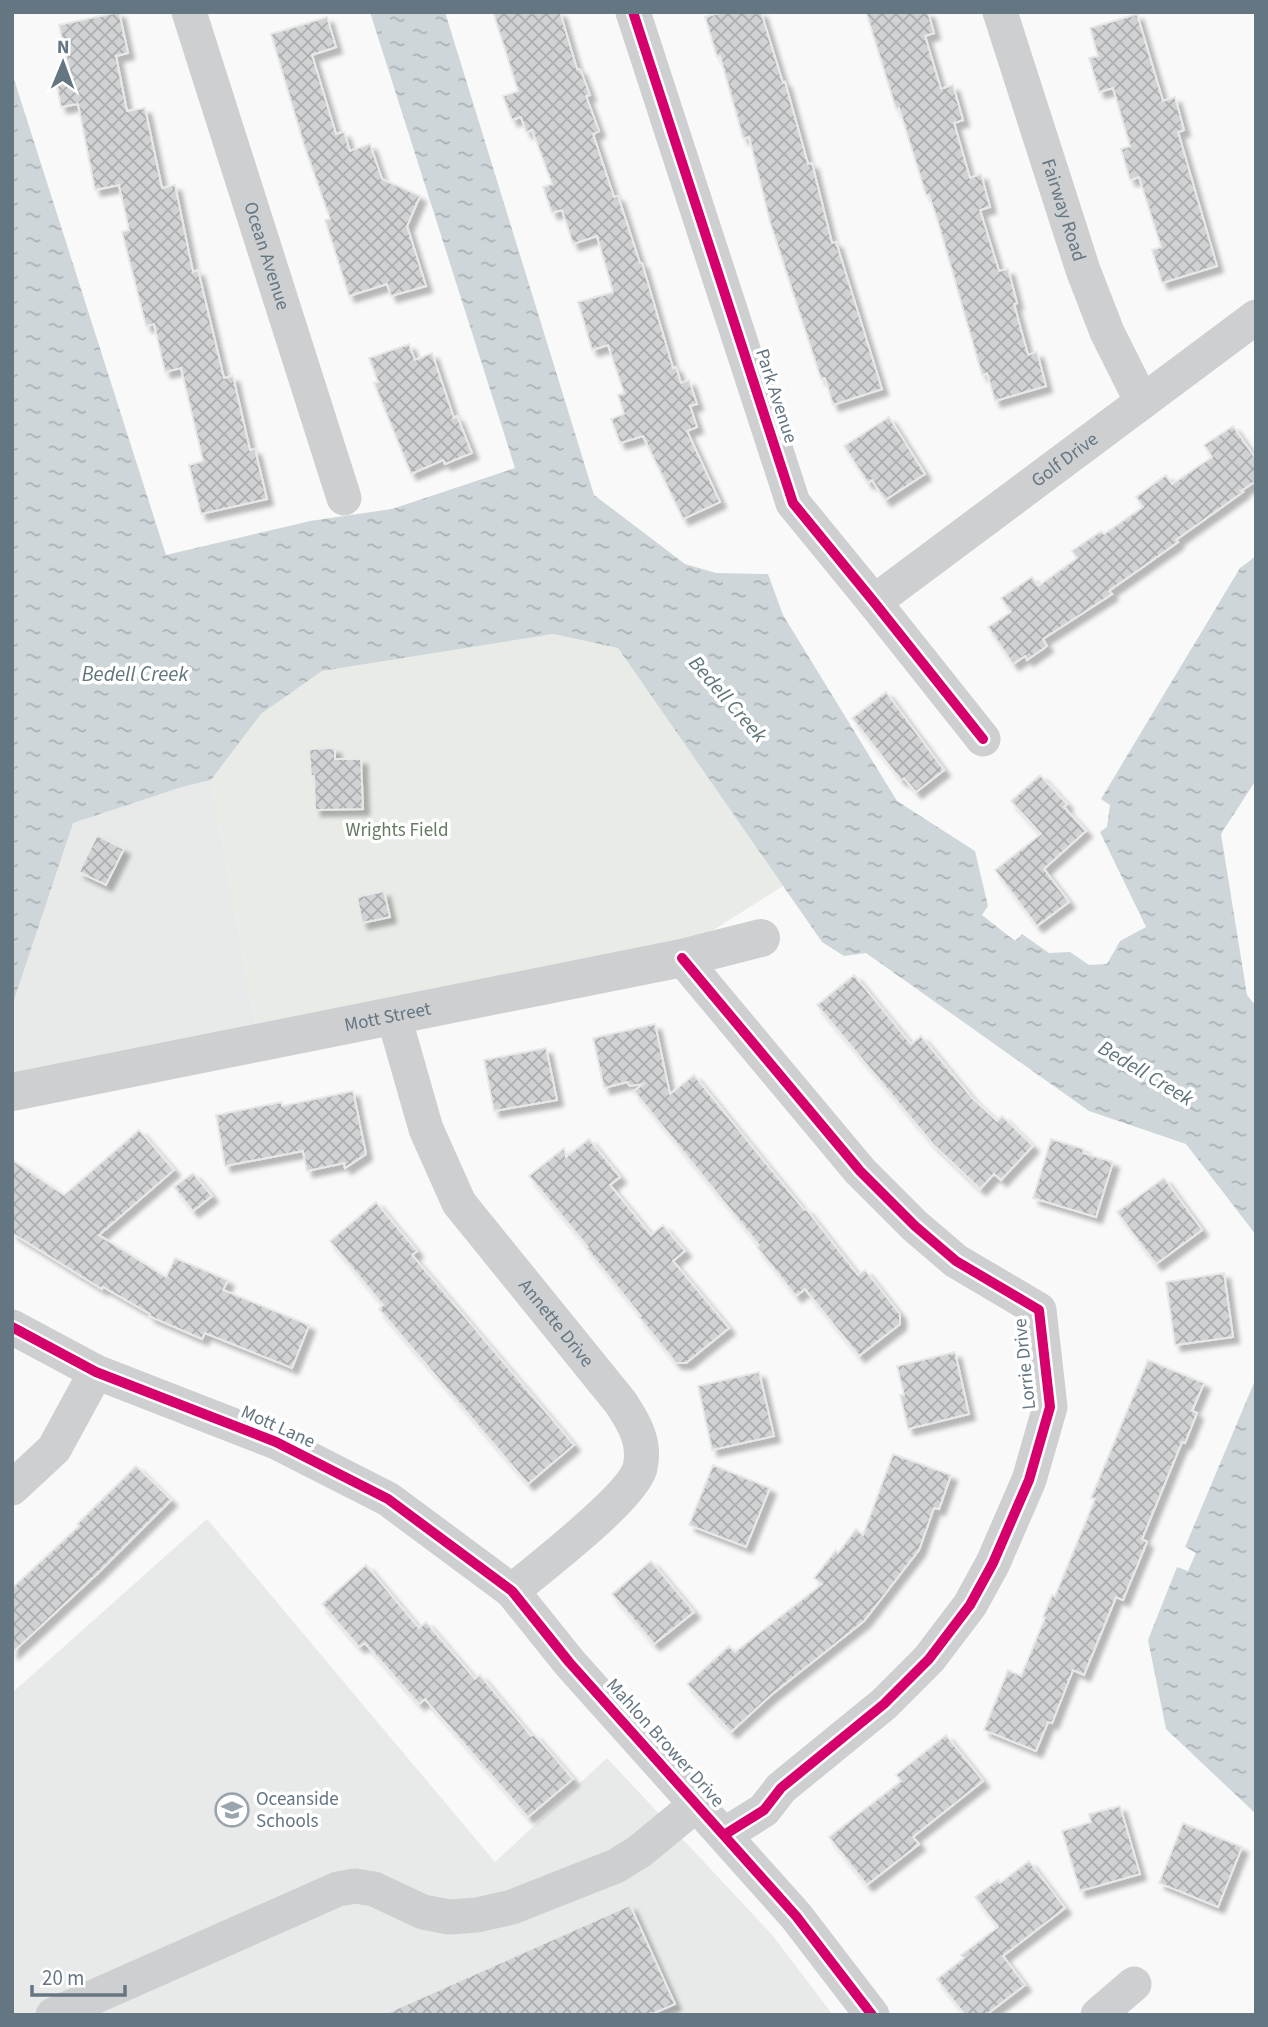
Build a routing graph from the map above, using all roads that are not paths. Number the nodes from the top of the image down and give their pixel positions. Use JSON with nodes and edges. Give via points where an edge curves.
{"nodes":[{"id":1,"x":189,"y":12,"type":"edge"},
{"id":2,"x":633,"y":12,"type":"edge"},
{"id":3,"x":1000,"y":12,"type":"edge"},
{"id":4,"x":1256,"y":317,"type":"edge"},
{"id":5,"x":1142,"y":402,"type":"junction"},
{"id":6,"x":344,"y":498,"type":"dead end"},
{"id":7,"x":874,"y":601,"type":"junction"},
{"id":8,"x":982,"y":739,"type":"dead end"},
{"id":9,"x":761,"y":938,"type":"dead end"},
{"id":10,"x":682,"y":958,"type":"junction"},
{"id":11,"x":394,"y":1017,"type":"junction"},
{"id":12,"x":12,"y":1092,"type":"edge"},
{"id":13,"x":12,"y":1327,"type":"edge"},
{"id":14,"x":96,"y":1372,"type":"junction"},
{"id":15,"x":12,"y":1488,"type":"edge"},
{"id":16,"x":512,"y":1591,"type":"junction"},
{"id":17,"x":697,"y":1804,"type":"junction"},
{"id":18,"x":724,"y":1835,"type":"junction"},
{"id":19,"x":1134,"y":1984,"type":"dead end"},
{"id":20,"x":53,"y":2015,"type":"edge"},
{"id":21,"x":872,"y":2015,"type":"edge"},
{"id":22,"x":1098,"y":2015,"type":"edge"}],
"edges":[{"from":1,"to":6,"type":"street","name":"Ocean Avenue"},
{"from":2,"to":7,"type":"street","name":"Park Avenue","via":[[793,503]]},
{"from":3,"to":5,"type":"street","name":"Fairway Road","via":[[1083,270]]},
{"from":4,"to":5,"type":"street","name":"Golf Drive"},
{"from":5,"to":7,"type":"street","name":"Golf Drive"},
{"from":7,"to":8,"type":"street","name":"Park Avenue"},
{"from":9,"to":10,"type":"street","name":"Mott Street"},
{"from":10,"to":11,"type":"street","name":"Mott Street"},
{"from":10,"to":18,"type":"street","name":"Lorrie Drive","via":[[860,1171],[915,1226],[956,1261],[1039,1310],[1050,1407],[1029,1480],[993,1563],[970,1605],[929,1659],[884,1704],[782,1788],[764,1810]]},
{"from":11,"to":12,"type":"street","name":"Mott Street"},
{"from":11,"to":16,"type":"street","name":"Annette Drive","via":[[426,1129],[459,1203],[621,1403],[641,1443],[639,1470],[617,1502]]},
{"from":13,"to":14,"type":"street","name":"Mott Lane"},
{"from":14,"to":15,"type":"street","via":[[54,1449]]},
{"from":14,"to":16,"type":"street","name":"Mott Lane","via":[[276,1442],[388,1499]]},
{"from":16,"to":17,"type":"street","name":"Mahlon Brower Drive","via":[[569,1662]]},
{"from":17,"to":18,"type":"street","name":"Mahlon Brower Drive"},
{"from":17,"to":20,"type":"street","via":[[616,1866],[512,1907],[449,1917],[423,1912],[374,1889],[338,1889]]},
{"from":18,"to":21,"type":"street","name":"Mahlon Brower Drive","via":[[796,1916]]},
{"from":19,"to":22,"type":"street"}]}
